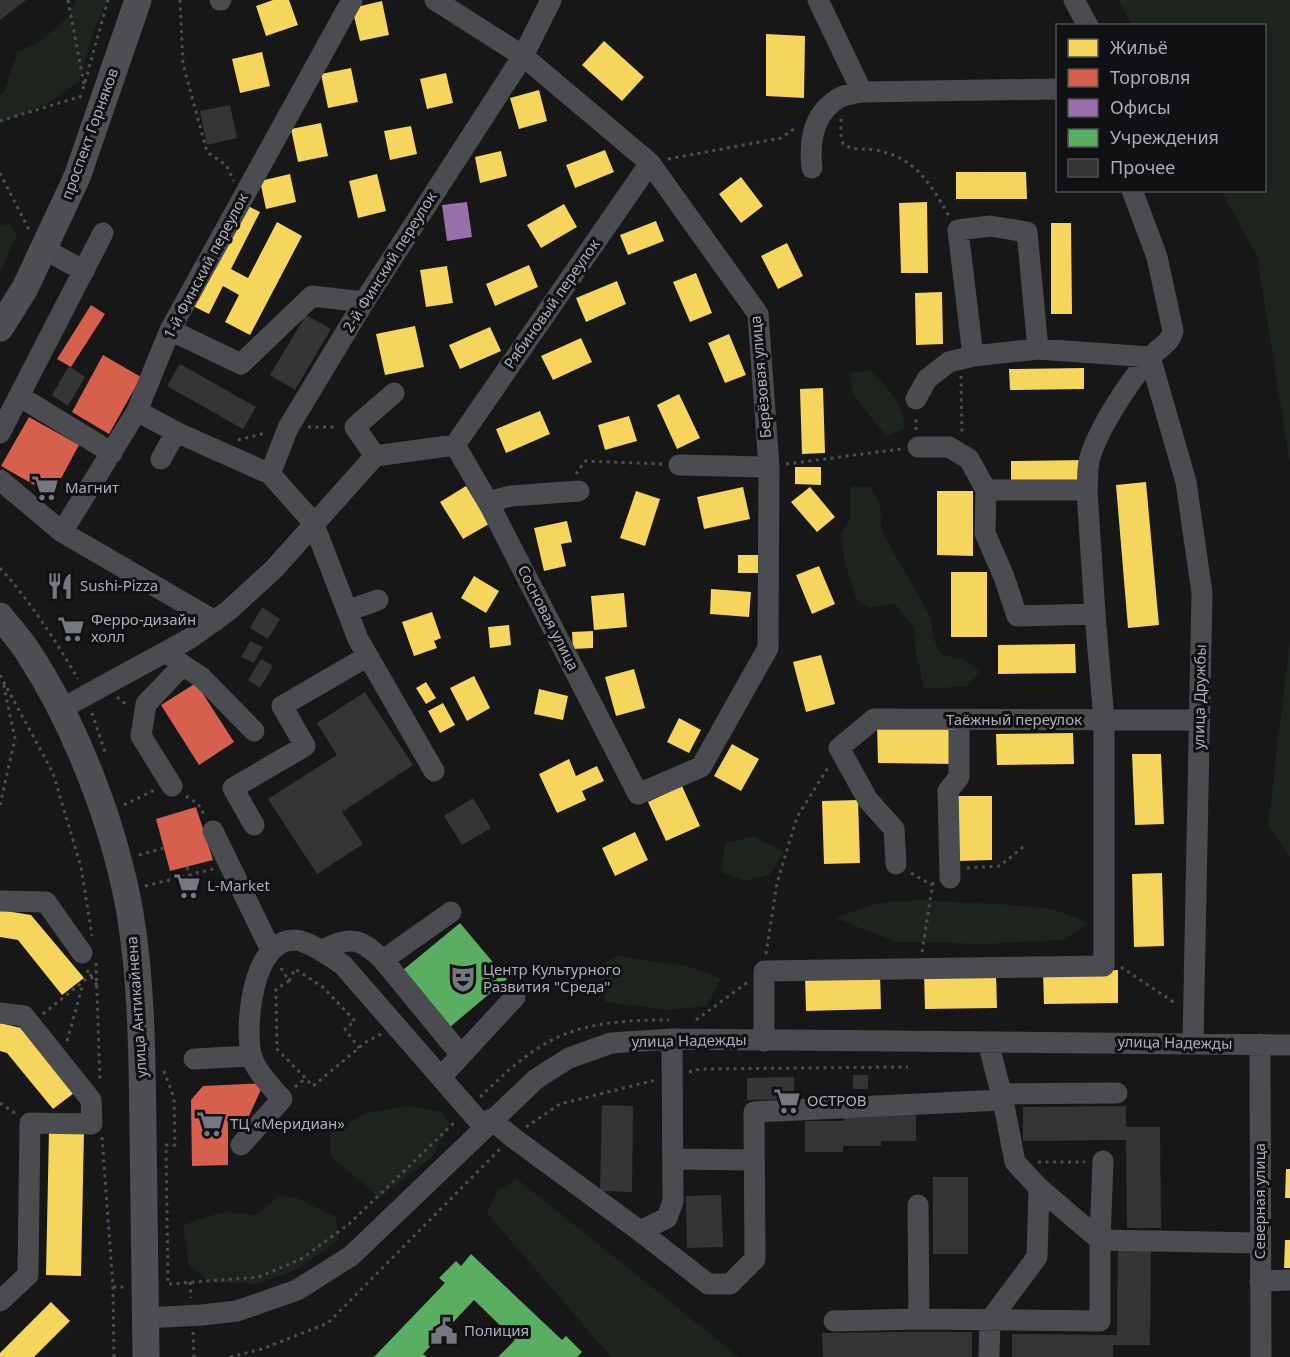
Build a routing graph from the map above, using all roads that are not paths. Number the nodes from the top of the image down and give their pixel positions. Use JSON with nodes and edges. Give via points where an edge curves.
{"nodes":[{"id":1,"x":138,"y":0,"type":"edge"},
{"id":2,"x":352,"y":0,"type":"edge"},
{"id":3,"x":435,"y":0,"type":"edge"},
{"id":4,"x":551,"y":0,"type":"edge"},
{"id":5,"x":818,"y":0,"type":"edge"},
{"id":6,"x":1074,"y":0,"type":"edge"},
{"id":7,"x":1087,"y":24,"type":"edge"},
{"id":8,"x":523,"y":56,"type":"junction"},
{"id":9,"x":1056,"y":89,"type":"edge"},
{"id":10,"x":862,"y":92,"type":"junction"},
{"id":11,"x":650,"y":163,"type":"junction"},
{"id":12,"x":812,"y":168,"type":"dead end"},
{"id":13,"x":1133,"y":192,"type":"edge"},
{"id":14,"x":103,"y":233,"type":"dead end"},
{"id":15,"x":44,"y":249,"type":"junction"},
{"id":16,"x":84,"y":271,"type":"junction"},
{"id":17,"x":364,"y":302,"type":"junction"},
{"id":18,"x":0,"y":328,"type":"edge"},
{"id":19,"x":170,"y":330,"type":"junction"},
{"id":20,"x":1038,"y":349,"type":"junction"},
{"id":21,"x":1150,"y":357,"type":"junction"},
{"id":22,"x":967,"y":358,"type":"junction"},
{"id":23,"x":394,"y":393,"type":"dead end"},
{"id":24,"x":19,"y":396,"type":"junction"},
{"id":25,"x":916,"y":399,"type":"road end"},
{"id":26,"x":137,"y":411,"type":"junction"},
{"id":27,"x":176,"y":432,"type":"junction"},
{"id":28,"x":0,"y":433,"type":"edge"},
{"id":29,"x":455,"y":445,"type":"junction"},
{"id":30,"x":918,"y":447,"type":"road end"},
{"id":31,"x":112,"y":453,"type":"junction"},
{"id":32,"x":375,"y":456,"type":"junction"},
{"id":33,"x":161,"y":459,"type":"dead end"},
{"id":34,"x":679,"y":465,"type":"road end"},
{"id":35,"x":769,"y":467,"type":"junction"},
{"id":36,"x":270,"y":474,"type":"junction"},
{"id":37,"x":0,"y":480,"type":"edge"},
{"id":38,"x":986,"y":490,"type":"junction"},
{"id":39,"x":1087,"y":490,"type":"junction"},
{"id":40,"x":579,"y":491,"type":"road end"},
{"id":41,"x":489,"y":502,"type":"junction"},
{"id":42,"x":313,"y":522,"type":"junction"},
{"id":43,"x":62,"y":532,"type":"junction"},
{"id":44,"x":378,"y":600,"type":"dead end"},
{"id":45,"x":347,"y":611,"type":"junction"},
{"id":46,"x":1095,"y":614,"type":"junction"},
{"id":47,"x":0,"y":616,"type":"edge"},
{"id":48,"x":215,"y":621,"type":"junction"},
{"id":49,"x":166,"y":652,"type":"junction"},
{"id":50,"x":368,"y":656,"type":"junction"},
{"id":51,"x":183,"y":665,"type":"junction"},
{"id":52,"x":61,"y":709,"type":"junction"},
{"id":53,"x":1104,"y":720,"type":"junction"},
{"id":54,"x":1199,"y":720,"type":"junction"},
{"id":55,"x":959,"y":721,"type":"junction"},
{"id":56,"x":254,"y":731,"type":"dead end"},
{"id":57,"x":434,"y":771,"type":"dead end"},
{"id":58,"x":162,"y":789,"type":"road end"},
{"id":59,"x":638,"y":794,"type":"joint"},
{"id":60,"x":254,"y":825,"type":"dead end"},
{"id":61,"x":213,"y":831,"type":"road end"},
{"id":62,"x":896,"y":864,"type":"road end"},
{"id":63,"x":944,"y":877,"type":"road end"},
{"id":64,"x":0,"y":901,"type":"edge"},
{"id":65,"x":451,"y":912,"type":"dead end"},
{"id":66,"x":272,"y":950,"type":"junction"},
{"id":67,"x":321,"y":951,"type":"junction"},
{"id":68,"x":89,"y":956,"type":"road end"},
{"id":69,"x":383,"y":960,"type":"junction"},
{"id":70,"x":515,"y":997,"type":"dead end"},
{"id":71,"x":0,"y":1013,"type":"edge"},
{"id":72,"x":674,"y":1029,"type":"junction"},
{"id":73,"x":764,"y":1041,"type":"junction"},
{"id":74,"x":988,"y":1042,"type":"junction"},
{"id":75,"x":1192,"y":1042,"type":"junction"},
{"id":76,"x":1260,"y":1044,"type":"junction"},
{"id":77,"x":1290,"y":1045,"type":"edge"},
{"id":78,"x":461,"y":1055,"type":"junction"},
{"id":79,"x":251,"y":1056,"type":"junction"},
{"id":80,"x":194,"y":1059,"type":"dead end"},
{"id":81,"x":441,"y":1077,"type":"junction"},
{"id":82,"x":1117,"y":1093,"type":"dead end"},
{"id":83,"x":1002,"y":1097,"type":"junction"},
{"id":84,"x":488,"y":1123,"type":"junction"},
{"id":85,"x":241,"y":1145,"type":"dead end"},
{"id":86,"x":673,"y":1160,"type":"junction"},
{"id":87,"x":754,"y":1160,"type":"junction"},
{"id":88,"x":1103,"y":1161,"type":"road end"},
{"id":89,"x":1039,"y":1188,"type":"junction"},
{"id":90,"x":918,"y":1206,"type":"dead end"},
{"id":91,"x":640,"y":1231,"type":"junction"},
{"id":92,"x":1100,"y":1240,"type":"junction"},
{"id":93,"x":1260,"y":1243,"type":"junction"},
{"id":94,"x":1290,"y":1280,"type":"edge"},
{"id":95,"x":1260,"y":1281,"type":"junction"},
{"id":96,"x":0,"y":1301,"type":"edge"},
{"id":97,"x":145,"y":1318,"type":"junction"},
{"id":98,"x":919,"y":1319,"type":"junction"},
{"id":99,"x":990,"y":1320,"type":"junction"},
{"id":100,"x":834,"y":1321,"type":"dead end"},
{"id":101,"x":146,"y":1357,"type":"edge"},
{"id":102,"x":989,"y":1357,"type":"edge"},
{"id":103,"x":1261,"y":1357,"type":"edge"}],
"edges":[{"from":1,"to":15,"type":"main road","name":"проспект Горняков","via":[[77,177]]},
{"from":2,"to":19,"type":"street","name":"1-й Финский переулок"},
{"from":3,"to":8,"type":"street","name":"Берёзовая улица"},
{"from":4,"to":8,"type":"street"},
{"from":5,"to":10,"type":"street"},
{"from":6,"to":7,"type":"street"},
{"from":8,"to":11,"type":"street","name":"Берёзовая улица"},
{"from":8,"to":17,"type":"street","name":"2-й Финский переулок"},
{"from":9,"to":10,"type":"street"},
{"from":10,"to":12,"type":"street","via":[[840,97],[823,110],[812,137]]},
{"from":11,"to":29,"type":"street","name":"Рябиновый переулок"},
{"from":11,"to":35,"type":"street","name":"Берёзовая улица","via":[[758,314]]},
{"from":13,"to":21,"type":"street","via":[[1157,257],[1173,331],[1170,341]]},
{"from":14,"to":16,"type":"street"},
{"from":15,"to":16,"type":"street"},
{"from":15,"to":18,"type":"main road","name":"проспект Горняков"},
{"from":16,"to":24,"type":"street"},
{"from":17,"to":19,"type":"street","via":[[312,296],[241,364]]},
{"from":17,"to":36,"type":"street","name":"2-й Финский переулок","via":[[288,428]]},
{"from":19,"to":26,"type":"street","name":"1-й Финский переулок"},
{"from":20,"to":21,"type":"street"},
{"from":20,"to":22,"type":"street"},
{"from":20,"to":22,"type":"street","via":[[1027,232],[990,226],[958,230]]},
{"from":21,"to":39,"type":"street","via":[[1096,440]]},
{"from":21,"to":54,"type":"street","name":"улица Дружбы","via":[[1186,482],[1202,593]]},
{"from":22,"to":25,"type":"street","via":[[949,362],[927,379]]},
{"from":23,"to":32,"type":"street","via":[[355,427]]},
{"from":24,"to":28,"type":"street"},
{"from":24,"to":31,"type":"street"},
{"from":26,"to":27,"type":"street"},
{"from":26,"to":31,"type":"street","name":"1-й Финский переулок"},
{"from":27,"to":33,"type":"street"},
{"from":27,"to":36,"type":"street"},
{"from":29,"to":32,"type":"street"},
{"from":29,"to":41,"type":"street","name":"Сосновая улица"},
{"from":30,"to":38,"type":"street","via":[[949,447],[969,459]]},
{"from":31,"to":43,"type":"street","name":"1-й Финский переулок"},
{"from":32,"to":42,"type":"street"},
{"from":34,"to":35,"type":"street"},
{"from":35,"to":59,"type":"street","name":"Берёзовая улица","via":[[768,648],[701,767]]},
{"from":36,"to":42,"type":"street"},
{"from":37,"to":43,"type":"street"},
{"from":38,"to":39,"type":"street"},
{"from":38,"to":46,"type":"street","via":[[985,533],[1017,616]]},
{"from":39,"to":46,"type":"street"},
{"from":40,"to":41,"type":"street","via":[[511,496]]},
{"from":41,"to":59,"type":"street","name":"Сосновая улица"},
{"from":42,"to":45,"type":"street"},
{"from":42,"to":48,"type":"street","via":[[274,569]]},
{"from":43,"to":48,"type":"street"},
{"from":44,"to":45,"type":"street"},
{"from":45,"to":50,"type":"street"},
{"from":46,"to":53,"type":"street"},
{"from":47,"to":52,"type":"main road","name":"улица Антикайнена","via":[[28,651]]},
{"from":48,"to":49,"type":"street"},
{"from":49,"to":51,"type":"street"},
{"from":49,"to":52,"type":"street"},
{"from":50,"to":57,"type":"street"},
{"from":50,"to":60,"type":"street","via":[[282,706],[305,746],[233,788]]},
{"from":51,"to":56,"type":"street","via":[[202,678]]},
{"from":51,"to":58,"type":"street","via":[[146,704],[141,736]]},
{"from":52,"to":97,"type":"main road","name":"улица Антикайнена","via":[[94,786],[131,921],[142,1030]]},
{"from":53,"to":54,"type":"street","name":"Таёжный переулок"},
{"from":53,"to":55,"type":"street","name":"Таёжный переулок"},
{"from":53,"to":73,"type":"street","via":[[1104,966],[764,971]]},
{"from":54,"to":75,"type":"street","name":"улица Дружбы"},
{"from":55,"to":62,"type":"street","name":"Таёжный переулок","via":[[874,719],[839,748],[868,800],[894,829]]},
{"from":55,"to":63,"type":"street","via":[[959,777],[948,791]]},
{"from":61,"to":66,"type":"street","via":[[230,865],[238,901]]},
{"from":64,"to":68,"type":"street","via":[[46,902]]},
{"from":65,"to":69,"type":"street"},
{"from":66,"to":67,"type":"street","via":[[296,940]]},
{"from":66,"to":79,"type":"street","via":[[263,963],[253,994],[248,1023]]},
{"from":67,"to":69,"type":"street","via":[[346,940],[366,944]]},
{"from":67,"to":81,"type":"street","via":[[343,965]]},
{"from":69,"to":78,"type":"street"},
{"from":70,"to":78,"type":"street"},
{"from":71,"to":96,"type":"street","via":[[24,1016],[91,1100],[92,1124],[30,1123],[28,1275]]},
{"from":72,"to":73,"type":"street","name":"улица Надежды"},
{"from":72,"to":84,"type":"street","name":"улица Надежды","via":[[611,1043],[569,1058],[536,1079]]},
{"from":72,"to":86,"type":"street"},
{"from":73,"to":74,"type":"street","name":"улица Надежды"},
{"from":74,"to":75,"type":"street","name":"улица Надежды"},
{"from":74,"to":83,"type":"street"},
{"from":75,"to":76,"type":"street","name":"улица Надежды"},
{"from":76,"to":77,"type":"street","name":"улица Надежды"},
{"from":76,"to":93,"type":"street","name":"Северная улица"},
{"from":78,"to":81,"type":"street"},
{"from":79,"to":80,"type":"street"},
{"from":79,"to":85,"type":"street","via":[[282,1099]]},
{"from":81,"to":84,"type":"street","via":[[468,1108]]},
{"from":82,"to":83,"type":"street"},
{"from":83,"to":87,"type":"street","via":[[754,1112]]},
{"from":83,"to":89,"type":"street","via":[[1015,1162]]},
{"from":84,"to":91,"type":"street"},
{"from":84,"to":97,"type":"street","name":"улица Надежды","via":[[351,1256],[297,1290],[237,1311]]},
{"from":86,"to":87,"type":"street"},
{"from":86,"to":91,"type":"street","via":[[673,1201],[667,1218]]},
{"from":87,"to":91,"type":"street","via":[[755,1259],[730,1284],[708,1284]]},
{"from":88,"to":92,"type":"street"},
{"from":89,"to":92,"type":"street"},
{"from":89,"to":99,"type":"street","via":[[1037,1257]]},
{"from":90,"to":98,"type":"street"},
{"from":92,"to":93,"type":"street"},
{"from":92,"to":99,"type":"street","via":[[1100,1321]]},
{"from":93,"to":95,"type":"street","name":"Северная улица"},
{"from":94,"to":95,"type":"street"},
{"from":95,"to":103,"type":"street","name":"Северная улица"},
{"from":97,"to":101,"type":"main road","name":"улица Антикайнена"},
{"from":98,"to":99,"type":"street"},
{"from":98,"to":100,"type":"street"},
{"from":99,"to":102,"type":"street"}]}
